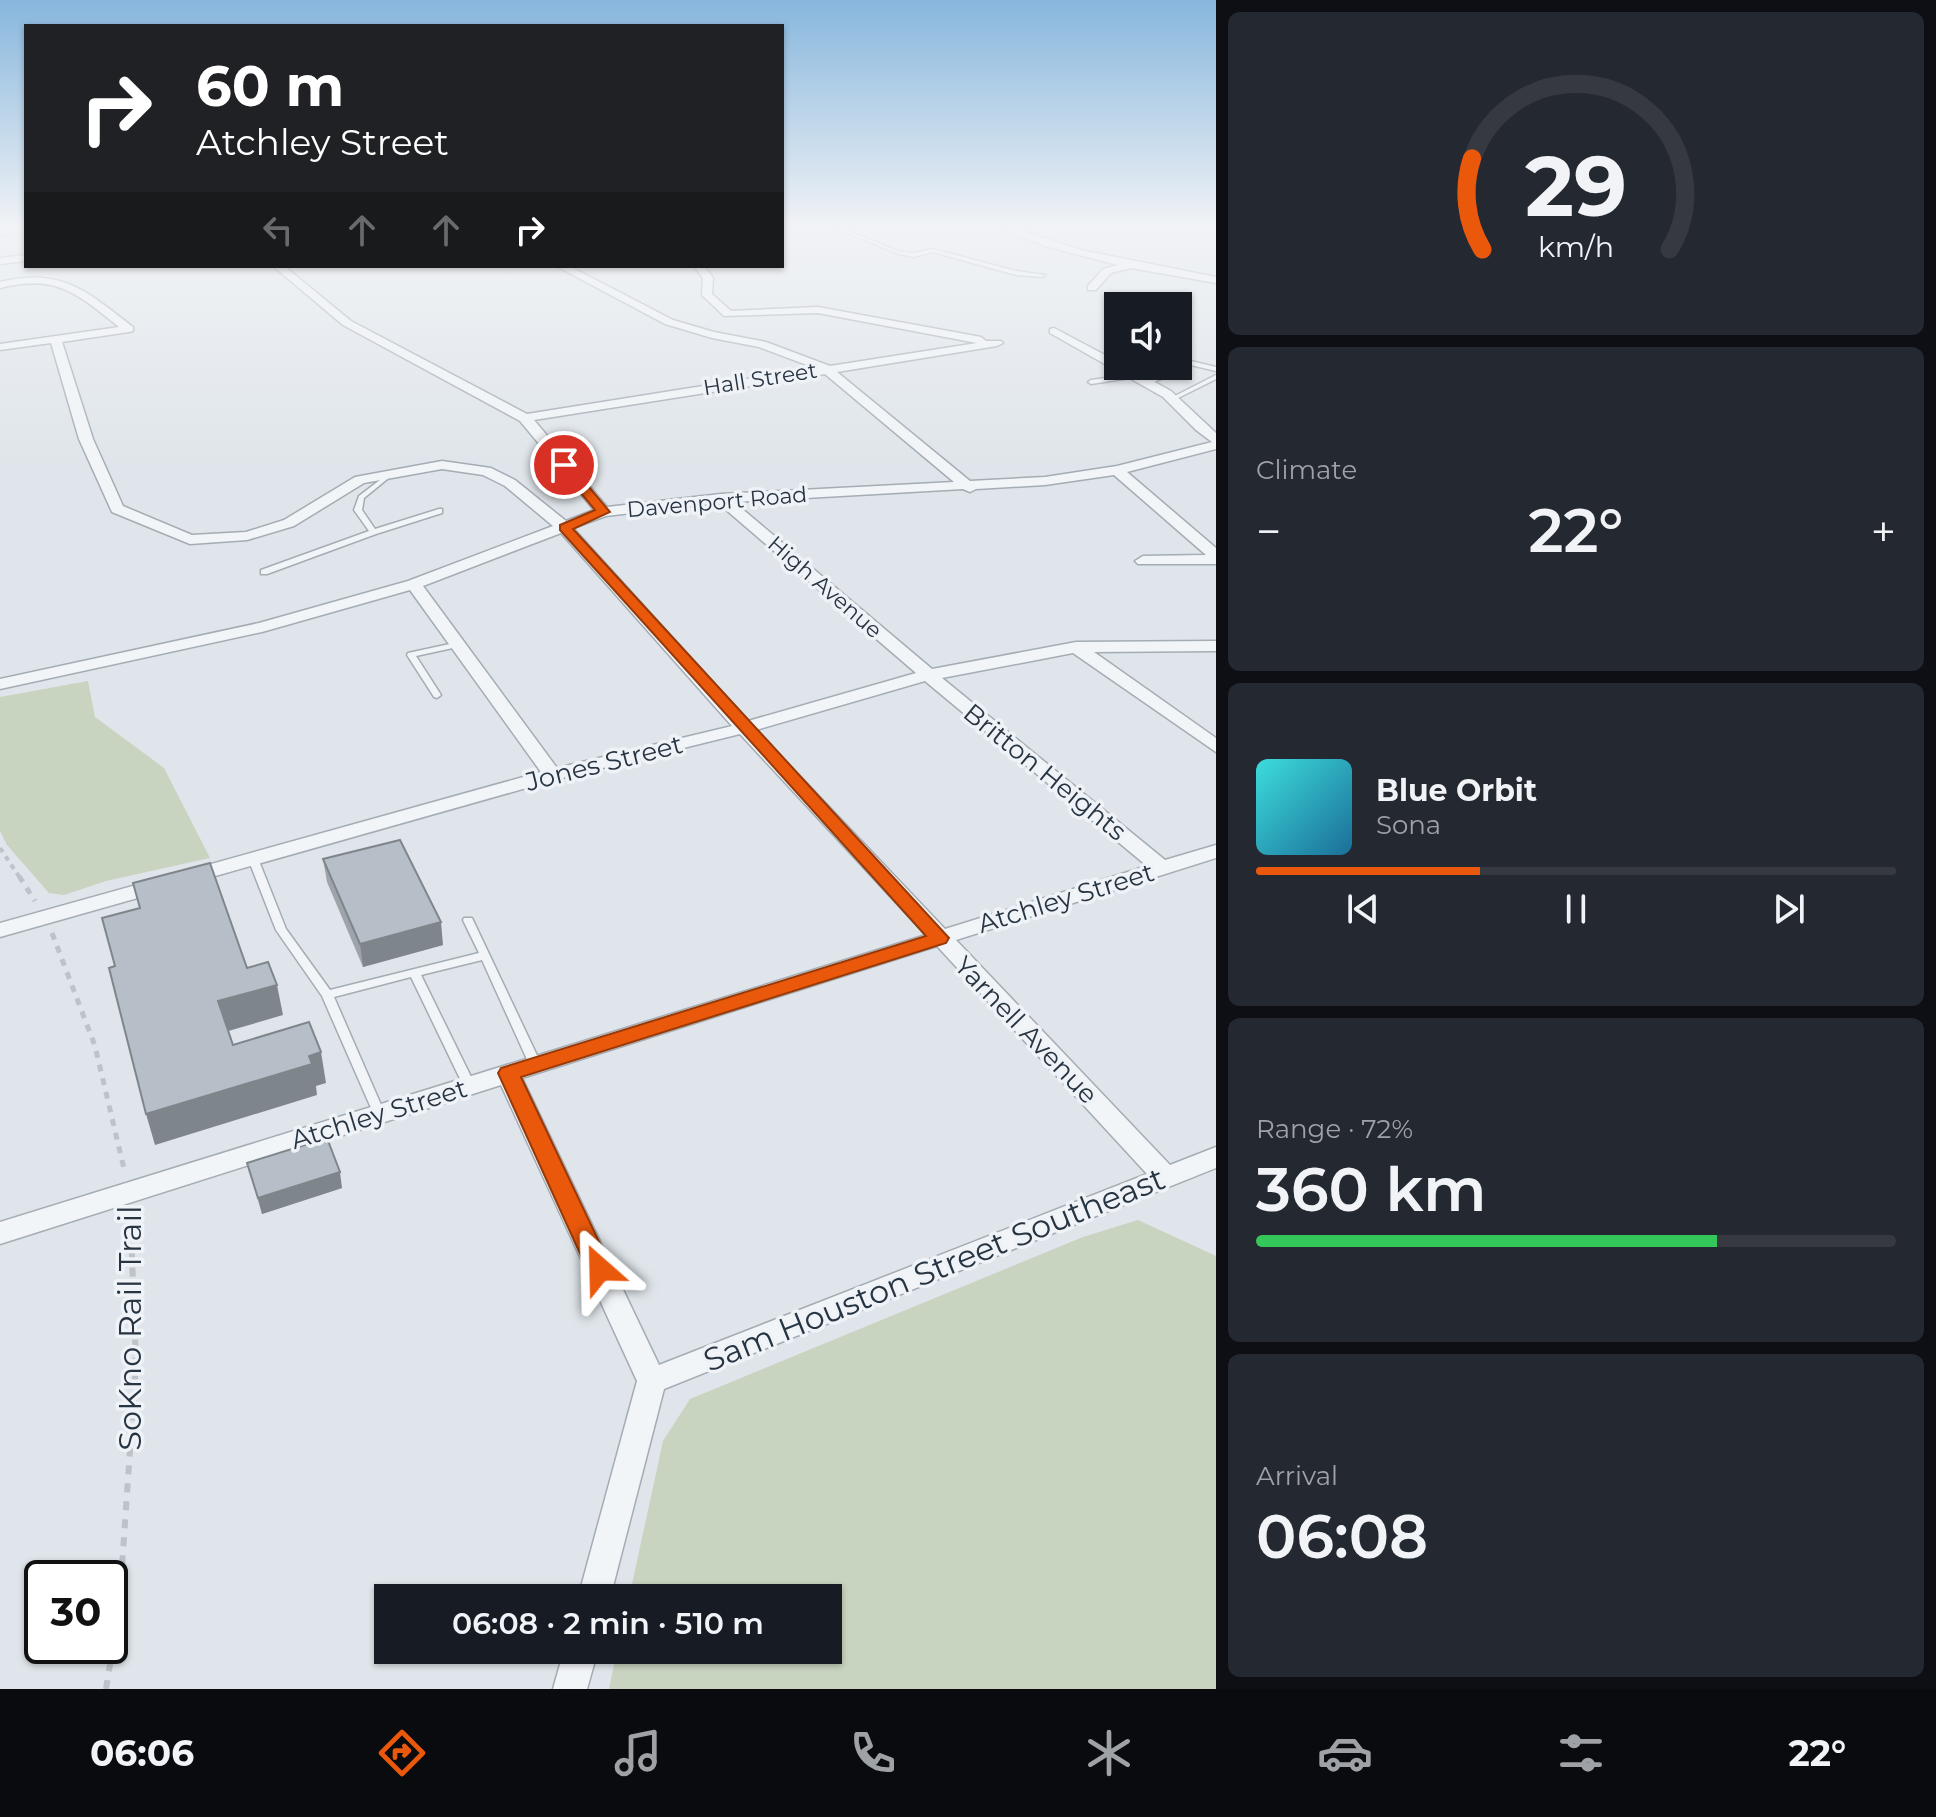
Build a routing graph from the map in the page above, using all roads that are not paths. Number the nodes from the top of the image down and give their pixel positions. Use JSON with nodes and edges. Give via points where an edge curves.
{"nodes":[{"id":1,"x":97,"y":305,"type":"edge"},
{"id":2,"x":325,"y":305,"type":"edge"},
{"id":3,"x":636,"y":305,"type":"edge"},
{"id":4,"x":718,"y":305,"type":"edge"},
{"id":5,"x":1054,"y":331,"type":"dead end"},
{"id":6,"x":56,"y":340,"type":"junction"},
{"id":7,"x":0,"y":347,"type":"edge"},
{"id":8,"x":1099,"y":357,"type":"junction"},
{"id":9,"x":1104,"y":357,"type":"edge"},
{"id":10,"x":1104,"y":360,"type":"edge"},
{"id":11,"x":1192,"y":363,"type":"edge"},
{"id":12,"x":825,"y":368,"type":"junction"},
{"id":13,"x":1216,"y":369,"type":"edge"},
{"id":14,"x":1216,"y":377,"type":"edge"},
{"id":15,"x":1105,"y":380,"type":"edge"},
{"id":16,"x":1141,"y":380,"type":"edge"},
{"id":17,"x":1154,"y":380,"type":"edge"},
{"id":18,"x":1091,"y":382,"type":"dead end"},
{"id":19,"x":1147,"y":383,"type":"junction"},
{"id":20,"x":1172,"y":399,"type":"junction"},
{"id":21,"x":525,"y":418,"type":"junction"},
{"id":22,"x":1216,"y":442,"type":"edge"},
{"id":23,"x":1117,"y":470,"type":"junction"},
{"id":24,"x":389,"y":475,"type":"junction"},
{"id":25,"x":970,"y":488,"type":"junction"},
{"id":26,"x":721,"y":498,"type":"junction"},
{"id":27,"x":439,"y":511,"type":"dead end"},
{"id":28,"x":603,"y":512,"type":"junction"},
{"id":29,"x":565,"y":528,"type":"junction"},
{"id":30,"x":373,"y":532,"type":"junction"},
{"id":31,"x":1216,"y":558,"type":"edge"},
{"id":32,"x":1143,"y":561,"type":"dead end"},
{"id":33,"x":264,"y":572,"type":"dead end"},
{"id":34,"x":414,"y":584,"type":"junction"},
{"id":35,"x":459,"y":644,"type":"junction"},
{"id":36,"x":1216,"y":646,"type":"edge"},
{"id":37,"x":1076,"y":647,"type":"junction"},
{"id":38,"x":928,"y":675,"type":"junction"},
{"id":39,"x":0,"y":684,"type":"edge"},
{"id":40,"x":437,"y":695,"type":"dead end"},
{"id":41,"x":744,"y":728,"type":"junction"},
{"id":42,"x":1216,"y":746,"type":"edge"},
{"id":43,"x":552,"y":775,"type":"junction"},
{"id":44,"x":1216,"y":851,"type":"edge"},
{"id":45,"x":254,"y":861,"type":"junction"},
{"id":46,"x":1162,"y":868,"type":"junction"},
{"id":47,"x":468,"y":920,"type":"dead end"},
{"id":48,"x":0,"y":930,"type":"edge"},
{"id":49,"x":939,"y":938,"type":"junction"},
{"id":50,"x":485,"y":955,"type":"junction"},
{"id":51,"x":415,"y":974,"type":"junction"},
{"id":52,"x":327,"y":995,"type":"junction"},
{"id":53,"x":536,"y":1066,"type":"junction"},
{"id":54,"x":508,"y":1073,"type":"junction"},
{"id":55,"x":470,"y":1087,"type":"junction"},
{"id":56,"x":379,"y":1114,"type":"junction"},
{"id":57,"x":1216,"y":1157,"type":"edge"},
{"id":58,"x":1166,"y":1177,"type":"junction"},
{"id":59,"x":0,"y":1233,"type":"edge"},
{"id":60,"x":652,"y":1381,"type":"junction"},
{"id":61,"x":598,"y":1584,"type":"edge"},
{"id":62,"x":577,"y":1664,"type":"edge"},
{"id":63,"x":570,"y":1689,"type":"edge"}],
"edges":[{"from":1,"to":6,"type":"street","via":[[129,329]]},
{"from":2,"to":21,"type":"street","via":[[347,323]]},
{"from":3,"to":12,"type":"street","via":[[669,322],[762,344]]},
{"from":4,"to":12,"type":"street","name":"Hall Street","via":[[728,314],[818,310],[997,343]]},
{"from":5,"to":8,"type":"street"},
{"from":6,"to":7,"type":"street"},
{"from":6,"to":24,"type":"street","name":"Yarnell Avenue","via":[[86,439],[117,509],[190,540],[247,536],[275,527],[360,480]]},
{"from":8,"to":9,"type":"lane"},
{"from":8,"to":10,"type":"street"},
{"from":11,"to":13,"type":"lane"},
{"from":12,"to":21,"type":"street","name":"Hall Street"},
{"from":12,"to":25,"type":"street"},
{"from":14,"to":20,"type":"lane"},
{"from":15,"to":18,"type":"lane"},
{"from":16,"to":19,"type":"street"},
{"from":17,"to":19,"type":"lane"},
{"from":19,"to":20,"type":"street"},
{"from":20,"to":22,"type":"street"},
{"from":21,"to":28,"type":"street"},
{"from":22,"to":23,"type":"street","name":"Davenport Road"},
{"from":23,"to":25,"type":"street","name":"Davenport Road"},
{"from":23,"to":31,"type":"street"},
{"from":24,"to":29,"type":"street","name":"Yarnell Avenue","via":[[442,465],[486,471],[510,483]]},
{"from":24,"to":30,"type":"lane","via":[[361,497],[358,510]]},
{"from":25,"to":26,"type":"street","name":"Davenport Road"},
{"from":26,"to":28,"type":"street","name":"Davenport Road"},
{"from":26,"to":38,"type":"street","name":"High Avenue"},
{"from":27,"to":30,"type":"lane"},
{"from":28,"to":29,"type":"street","name":"Davenport Road"},
{"from":29,"to":34,"type":"street","name":"Davenport Road"},
{"from":29,"to":41,"type":"street","name":"Yarnell Avenue"},
{"from":30,"to":33,"type":"lane"},
{"from":31,"to":32,"type":"street"},
{"from":34,"to":35,"type":"street"},
{"from":34,"to":39,"type":"street","name":"Davenport Road","via":[[262,627]]},
{"from":35,"to":40,"type":"lane","via":[[411,655]]},
{"from":35,"to":43,"type":"street"},
{"from":36,"to":37,"type":"street","name":"Jones Street"},
{"from":37,"to":38,"type":"street","name":"Jones Street"},
{"from":37,"to":42,"type":"street"},
{"from":38,"to":41,"type":"street","name":"Jones Street"},
{"from":38,"to":46,"type":"street","name":"Britton Heights"},
{"from":41,"to":43,"type":"street","name":"Jones Street"},
{"from":41,"to":49,"type":"street","name":"Yarnell Avenue"},
{"from":43,"to":45,"type":"street","name":"Jones Street"},
{"from":44,"to":46,"type":"street","name":"Atchley Street"},
{"from":45,"to":48,"type":"street","name":"Jones Street"},
{"from":45,"to":52,"type":"lane","via":[[281,930]]},
{"from":46,"to":49,"type":"street","name":"Atchley Street"},
{"from":47,"to":50,"type":"lane"},
{"from":49,"to":53,"type":"street","name":"Atchley Street"},
{"from":49,"to":58,"type":"street","name":"Yarnell Avenue"},
{"from":50,"to":51,"type":"lane"},
{"from":50,"to":53,"type":"lane"},
{"from":51,"to":52,"type":"lane"},
{"from":51,"to":55,"type":"lane"},
{"from":52,"to":56,"type":"lane"},
{"from":53,"to":54,"type":"street","name":"Atchley Street"},
{"from":54,"to":55,"type":"street","name":"Atchley Street"},
{"from":54,"to":60,"type":"street"},
{"from":55,"to":56,"type":"street","name":"Atchley Street"},
{"from":56,"to":59,"type":"street","name":"Atchley Street"},
{"from":57,"to":58,"type":"street","name":"Sam Houston Street Southeast"},
{"from":58,"to":60,"type":"street","name":"Sam Houston Street Southeast"},
{"from":60,"to":61,"type":"street"},
{"from":62,"to":63,"type":"street"}]}
